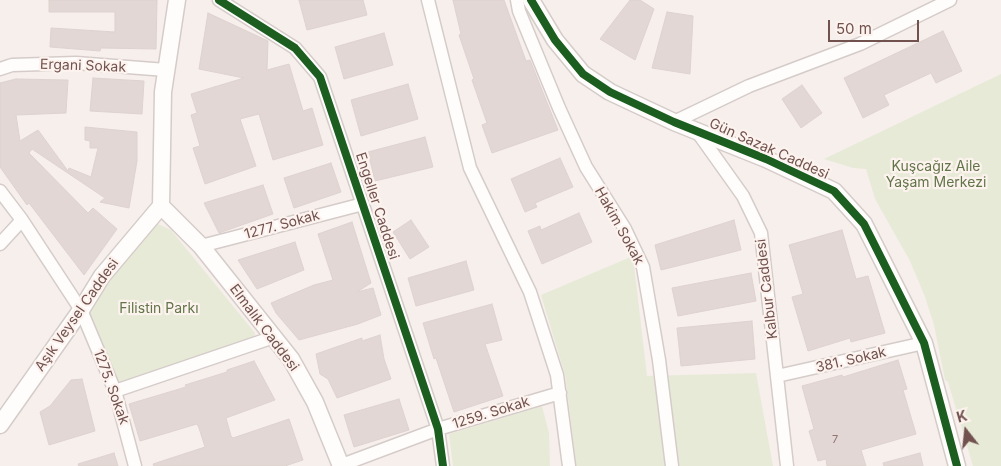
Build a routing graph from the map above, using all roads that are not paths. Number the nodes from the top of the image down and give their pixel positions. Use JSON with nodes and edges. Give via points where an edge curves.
{"nodes":[{"id":1,"x":177,"y":0,"type":"edge"},
{"id":2,"x":219,"y":0,"type":"edge"},
{"id":3,"x":428,"y":0,"type":"edge"},
{"id":4,"x":517,"y":0,"type":"edge"},
{"id":5,"x":531,"y":0,"type":"edge"},
{"id":6,"x":950,"y":0,"type":"edge"},
{"id":7,"x":0,"y":70,"type":"edge"},
{"id":8,"x":166,"y":70,"type":"junction"},
{"id":9,"x":674,"y":122,"type":"junction"},
{"id":10,"x":696,"y":130,"type":"junction"},
{"id":11,"x":0,"y":191,"type":"edge"},
{"id":12,"x":363,"y":204,"type":"junction"},
{"id":13,"x":161,"y":206,"type":"junction"},
{"id":14,"x":22,"y":220,"type":"junction"},
{"id":15,"x":0,"y":244,"type":"edge"},
{"id":16,"x":201,"y":246,"type":"junction"},
{"id":17,"x":81,"y":310,"type":"junction"},
{"id":18,"x":274,"y":337,"type":"junction"},
{"id":19,"x":924,"y":343,"type":"junction"},
{"id":20,"x":777,"y":376,"type":"junction"},
{"id":21,"x":115,"y":391,"type":"junction"},
{"id":22,"x":560,"y":393,"type":"junction"},
{"id":23,"x":0,"y":425,"type":"edge"},
{"id":24,"x":438,"y":429,"type":"junction"},
{"id":25,"x":135,"y":466,"type":"edge"},
{"id":26,"x":340,"y":466,"type":"edge"},
{"id":27,"x":443,"y":466,"type":"edge"},
{"id":28,"x":569,"y":466,"type":"edge"},
{"id":29,"x":672,"y":466,"type":"edge"},
{"id":30,"x":787,"y":466,"type":"edge"},
{"id":31,"x":957,"y":466,"type":"edge"}],
"edges":[{"from":1,"to":8,"type":"street"},
{"from":2,"to":12,"type":"street","name":"Engeller Caddesi","via":[[295,48],[320,77]]},
{"from":3,"to":22,"type":"street","via":[[470,168],[530,292]]},
{"from":4,"to":29,"type":"street","name":"Hakim Sokak","via":[[586,167],[625,229],[643,267]]},
{"from":5,"to":9,"type":"street","name":"Gün Sazak Caddesi","via":[[555,40],[583,74],[610,92]]},
{"from":6,"to":9,"type":"street","via":[[860,44],[749,86]]},
{"from":7,"to":8,"type":"street","name":"Ergani Sokak","via":[[12,65],[76,63]]},
{"from":8,"to":13,"type":"street"},
{"from":9,"to":10,"type":"street","name":"Gün Sazak Caddesi"},
{"from":10,"to":19,"type":"street","name":"Gün Sazak Caddesi","via":[[834,191],[864,224]]},
{"from":10,"to":20,"type":"street","name":"Kalbur Caddesi","via":[[743,196],[760,232]]},
{"from":11,"to":14,"type":"street","name":"1275. Sokak"},
{"from":12,"to":16,"type":"street","name":"1277. Sokak"},
{"from":12,"to":24,"type":"street","name":"Engeller Caddesi"},
{"from":13,"to":16,"type":"street","name":"Elmalık Caddesi"},
{"from":13,"to":17,"type":"street","name":"Aşık Veysel Caddesi","via":[[102,276]]},
{"from":14,"to":15,"type":"street"},
{"from":14,"to":17,"type":"street","name":"1275. Sokak"},
{"from":16,"to":18,"type":"street","name":"Elmalık Caddesi"},
{"from":17,"to":21,"type":"street","name":"1275. Sokak"},
{"from":17,"to":23,"type":"street","name":"Aşık Veysel Caddesi"},
{"from":18,"to":21,"type":"street"},
{"from":18,"to":26,"type":"street","name":"Elmalık Caddesi","via":[[291,359],[315,402]]},
{"from":19,"to":20,"type":"street","name":"381. Sokak"},
{"from":19,"to":31,"type":"street","name":"Gün Sazak Caddesi"},
{"from":20,"to":30,"type":"street","name":"Kalbur Caddesi"},
{"from":21,"to":25,"type":"street","name":"1275. Sokak"},
{"from":22,"to":24,"type":"street","name":"1259. Sokak"},
{"from":22,"to":28,"type":"street"},
{"from":24,"to":26,"type":"street","name":"1259. Sokak"},
{"from":24,"to":27,"type":"street","name":"Engeller Caddesi"}]}
